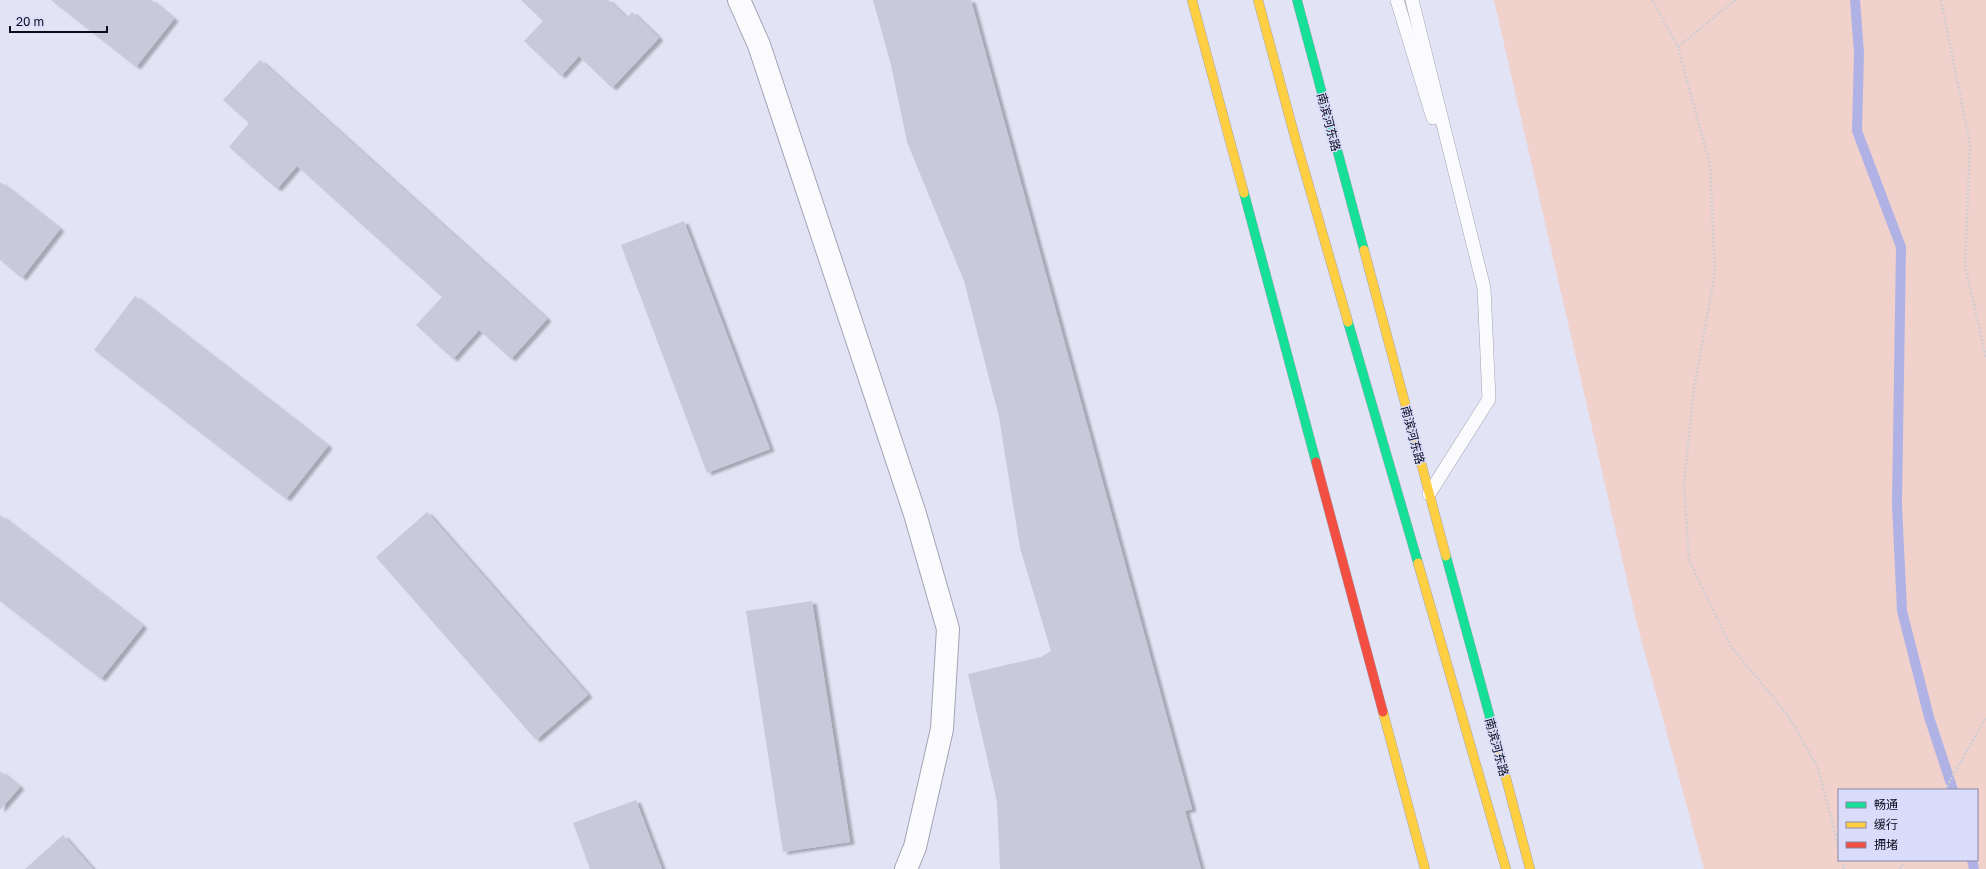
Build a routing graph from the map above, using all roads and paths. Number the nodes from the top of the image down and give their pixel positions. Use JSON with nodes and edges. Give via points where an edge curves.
{"nodes":[{"id":1,"x":739,"y":0,"type":"edge"},
{"id":2,"x":1192,"y":0,"type":"edge"},
{"id":3,"x":1258,"y":0,"type":"edge"},
{"id":4,"x":1297,"y":0,"type":"edge"},
{"id":5,"x":1397,"y":0,"type":"edge"},
{"id":6,"x":1412,"y":0,"type":"edge"},
{"id":7,"x":1652,"y":0,"type":"edge"},
{"id":8,"x":1734,"y":0,"type":"edge"},
{"id":9,"x":1941,"y":0,"type":"edge"},
{"id":10,"x":1678,"y":47,"type":"junction"},
{"id":11,"x":1484,"y":288,"type":"junction"},
{"id":12,"x":1986,"y":357,"type":"edge"},
{"id":13,"x":1429,"y":494,"type":"junction"},
{"id":14,"x":1986,"y":717,"type":"edge"},
{"id":15,"x":1946,"y":789,"type":"edge"},
{"id":16,"x":1838,"y":845,"type":"edge"},
{"id":17,"x":906,"y":869,"type":"edge"},
{"id":18,"x":1425,"y":869,"type":"edge"},
{"id":19,"x":1506,"y":869,"type":"edge"},
{"id":20,"x":1530,"y":869,"type":"edge"}],
"edges":[{"from":1,"to":17,"type":"street","via":[[759,45],[915,514],[948,629],[942,729],[915,846]]},
{"from":2,"to":18,"type":"main road"},
{"from":3,"to":19,"type":"main road","via":[[1296,141]]},
{"from":4,"to":13,"type":"main road","name":"南滨河东路"},
{"from":5,"to":11,"type":"lane"},
{"from":6,"to":11,"type":"lane"},
{"from":7,"to":10,"type":"path"},
{"from":8,"to":10,"type":"path"},
{"from":9,"to":12,"type":"path","via":[[1970,144],[1965,265]]},
{"from":10,"to":16,"type":"path","via":[[1710,165],[1715,272],[1694,388],[1684,484],[1689,560],[1730,645],[1789,717],[1818,768]]},
{"from":11,"to":13,"type":"lane","via":[[1489,399]]},
{"from":13,"to":20,"type":"main road","name":"南滨河东路"},
{"from":14,"to":15,"type":"path"}]}
